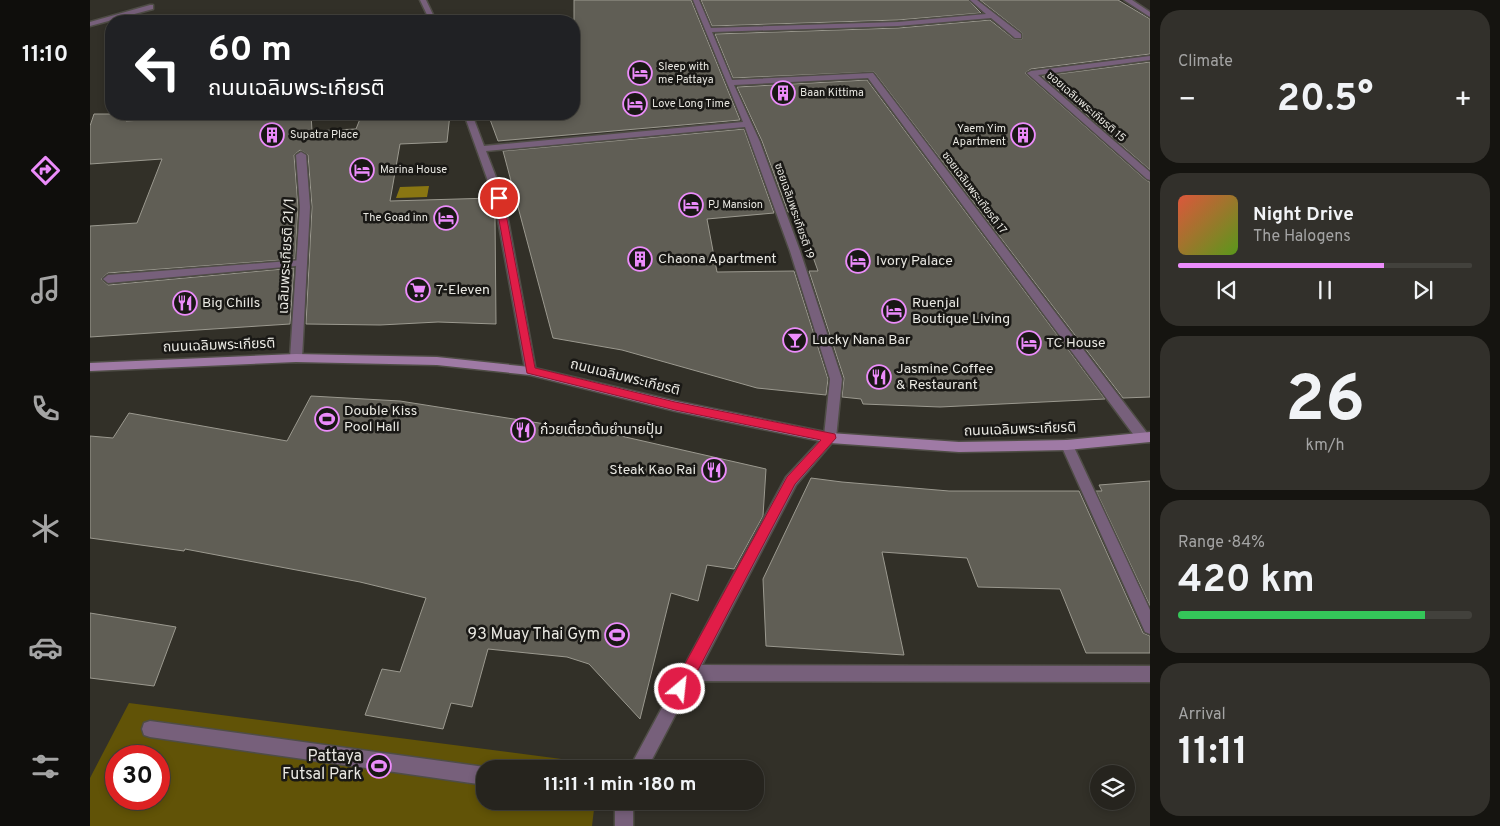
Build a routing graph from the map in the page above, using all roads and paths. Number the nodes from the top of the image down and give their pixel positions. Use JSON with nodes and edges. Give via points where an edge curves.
{"nodes":[{"id":1,"x":423,"y":0,"type":"edge"},
{"id":2,"x":696,"y":0,"type":"edge"},
{"id":3,"x":973,"y":0,"type":"edge"},
{"id":4,"x":1126,"y":0,"type":"edge"},
{"id":5,"x":150,"y":8,"type":"dead end"},
{"id":6,"x":124,"y":15,"type":"edge"},
{"id":7,"x":430,"y":15,"type":"edge"},
{"id":8,"x":1150,"y":15,"type":"edge"},
{"id":9,"x":992,"y":16,"type":"junction"},
{"id":10,"x":105,"y":20,"type":"edge"},
{"id":11,"x":90,"y":24,"type":"edge"},
{"id":12,"x":707,"y":30,"type":"junction"},
{"id":13,"x":1018,"y":36,"type":"dead end"},
{"id":14,"x":1150,"y":58,"type":"edge"},
{"id":15,"x":729,"y":83,"type":"junction"},
{"id":16,"x":470,"y":120,"type":"edge"},
{"id":17,"x":749,"y":124,"type":"junction"},
{"id":18,"x":481,"y":149,"type":"junction"},
{"id":19,"x":301,"y":155,"type":"dead end"},
{"id":20,"x":1150,"y":177,"type":"edge"},
{"id":21,"x":302,"y":263,"type":"junction"},
{"id":22,"x":108,"y":279,"type":"dead end"},
{"id":23,"x":296,"y":358,"type":"junction"},
{"id":24,"x":90,"y":367,"type":"edge"},
{"id":25,"x":530,"y":371,"type":"junction"},
{"id":26,"x":830,"y":438,"type":"junction"},
{"id":27,"x":1147,"y":438,"type":"edge"},
{"id":28,"x":1067,"y":445,"type":"junction"},
{"id":29,"x":1150,"y":627,"type":"edge"},
{"id":30,"x":688,"y":674,"type":"junction"},
{"id":31,"x":1150,"y":674,"type":"edge"},
{"id":32,"x":150,"y":729,"type":"dead end"},
{"id":33,"x":643,"y":760,"type":"edge"},
{"id":34,"x":476,"y":775,"type":"edge"},
{"id":35,"x":624,"y":810,"type":"edge"},
{"id":36,"x":624,"y":826,"type":"edge"}],
"edges":[{"from":1,"to":7,"type":"street"},
{"from":2,"to":12,"type":"street","name":"ซอยเฉลิมพระเกียรติ 19"},
{"from":3,"to":9,"type":"street"},
{"from":4,"to":8,"type":"street"},
{"from":5,"to":6,"type":"street"},
{"from":9,"to":12,"type":"street","via":[[898,24]]},
{"from":9,"to":13,"type":"street"},
{"from":10,"to":11,"type":"street"},
{"from":12,"to":15,"type":"street","name":"ซอยเฉลิมพระเกียรติ 19"},
{"from":14,"to":20,"type":"street","name":"ซอยเฉลิมพระเกียรติ 15","via":[[1031,73]]},
{"from":15,"to":17,"type":"street","name":"ซอยเฉลิมพระเกียรติ 19"},
{"from":15,"to":27,"type":"street","name":"ซอยเฉลิมพระเกียรติ 17","via":[[870,75]]},
{"from":16,"to":18,"type":"street"},
{"from":17,"to":18,"type":"street"},
{"from":17,"to":26,"type":"street","name":"ซอยเฉลิมพระเกียรติ 19","via":[[836,379]]},
{"from":18,"to":25,"type":"street","via":[[499,198]]},
{"from":19,"to":21,"type":"street","name":"เฉลิมพระเกียรติ 21/1","via":[[305,207]]},
{"from":21,"to":22,"type":"street"},
{"from":21,"to":23,"type":"street","name":"เฉลิมพระเกียรติ 21/1"},
{"from":23,"to":24,"type":"main road","name":"ถนนเฉลิมพระเกียรติ"},
{"from":23,"to":25,"type":"main road","name":"ถนนเฉลิมพระเกียรติ","via":[[438,361]]},
{"from":25,"to":26,"type":"main road","name":"ถนนเฉลิมพระเกียรติ","via":[[675,406]]},
{"from":26,"to":28,"type":"main road","name":"ถนนเฉลิมพระเกียรติ","via":[[960,447]]},
{"from":26,"to":30,"type":"street","via":[[791,481]]},
{"from":27,"to":28,"type":"main road","name":"ถนนเฉลิมพระเกียรติ"},
{"from":28,"to":29,"type":"street"},
{"from":30,"to":31,"type":"street"},
{"from":30,"to":33,"type":"street"},
{"from":32,"to":34,"type":"street"},
{"from":35,"to":36,"type":"street"}]}
